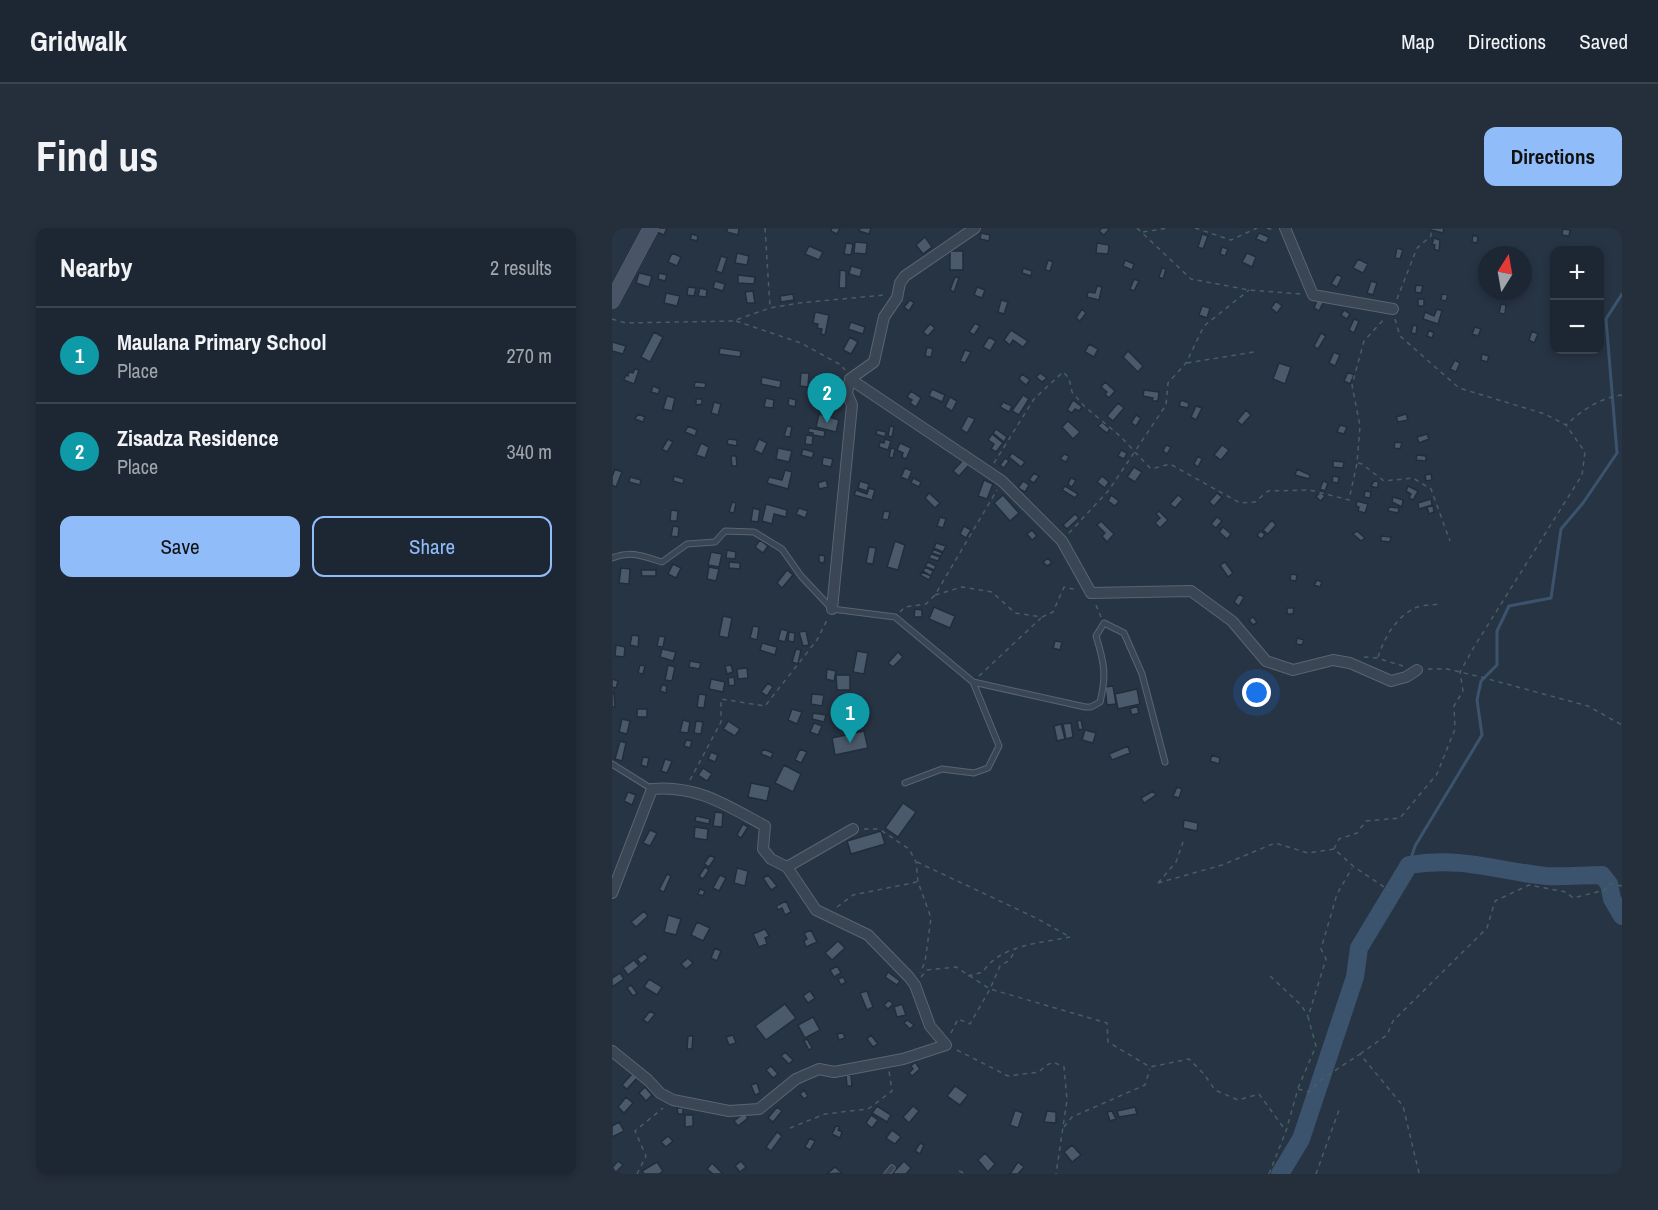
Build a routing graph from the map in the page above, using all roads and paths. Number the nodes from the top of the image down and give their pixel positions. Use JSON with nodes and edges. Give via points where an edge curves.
{"nodes":[{"id":1,"x":651,"y":228,"type":"edge"},
{"id":2,"x":765,"y":228,"type":"edge"},
{"id":3,"x":975,"y":228,"type":"edge"},
{"id":4,"x":1137,"y":228,"type":"edge"},
{"id":5,"x":1169,"y":228,"type":"edge"},
{"id":6,"x":1195,"y":228,"type":"edge"},
{"id":7,"x":1257,"y":228,"type":"edge"},
{"id":8,"x":1285,"y":228,"type":"edge"},
{"id":9,"x":1431,"y":228,"type":"edge"},
{"id":10,"x":1141,"y":232,"type":"junction"},
{"id":11,"x":900,"y":284,"type":"junction"},
{"id":12,"x":1249,"y":290,"type":"junction"},
{"id":13,"x":1313,"y":295,"type":"junction"},
{"id":14,"x":613,"y":298,"type":"edge"},
{"id":15,"x":770,"y":308,"type":"junction"},
{"id":16,"x":1393,"y":309,"type":"junction"},
{"id":17,"x":612,"y":319,"type":"edge"},
{"id":18,"x":733,"y":321,"type":"junction"},
{"id":19,"x":1254,"y":352,"type":"dead end"},
{"id":20,"x":1186,"y":363,"type":"junction"},
{"id":21,"x":850,"y":379,"type":"junction"},
{"id":22,"x":1622,"y":395,"type":"edge"},
{"id":23,"x":1566,"y":425,"type":"junction"},
{"id":24,"x":1134,"y":452,"type":"junction"},
{"id":25,"x":1357,"y":463,"type":"junction"},
{"id":26,"x":988,"y":472,"type":"junction"},
{"id":27,"x":1002,"y":481,"type":"junction"},
{"id":28,"x":1062,"y":541,"type":"junction"},
{"id":29,"x":1450,"y":541,"type":"dead end"},
{"id":30,"x":612,"y":558,"type":"edge"},
{"id":31,"x":1091,"y":593,"type":"junction"},
{"id":32,"x":935,"y":595,"type":"junction"},
{"id":33,"x":1439,"y":604,"type":"dead end"},
{"id":34,"x":832,"y":609,"type":"junction"},
{"id":35,"x":895,"y":617,"type":"junction"},
{"id":36,"x":1042,"y":617,"type":"junction"},
{"id":37,"x":1104,"y":623,"type":"junction"},
{"id":38,"x":1377,"y":658,"type":"junction"},
{"id":39,"x":1350,"y":663,"type":"junction"},
{"id":40,"x":1417,"y":669,"type":"junction"},
{"id":41,"x":1460,"y":672,"type":"junction"},
{"id":42,"x":973,"y":682,"type":"junction"},
{"id":43,"x":1622,"y":725,"type":"edge"},
{"id":44,"x":1165,"y":762,"type":"dead end"},
{"id":45,"x":612,"y":764,"type":"edge"},
{"id":46,"x":905,"y":783,"type":"dead end"},
{"id":47,"x":652,"y":789,"type":"junction"},
{"id":48,"x":685,"y":789,"type":"junction"},
{"id":49,"x":852,"y":828,"type":"joint"},
{"id":50,"x":1183,"y":842,"type":"dead end"},
{"id":51,"x":1334,"y":849,"type":"junction"},
{"id":52,"x":916,"y":862,"type":"junction"},
{"id":53,"x":1353,"y":866,"type":"junction"},
{"id":54,"x":787,"y":867,"type":"junction"},
{"id":55,"x":918,"y":882,"type":"junction"},
{"id":56,"x":1622,"y":886,"type":"edge"},
{"id":57,"x":1390,"y":891,"type":"dead end"},
{"id":58,"x":612,"y":893,"type":"edge"},
{"id":59,"x":826,"y":916,"type":"junction"},
{"id":60,"x":1016,"y":948,"type":"junction"},
{"id":61,"x":968,"y":976,"type":"junction"},
{"id":62,"x":1270,"y":976,"type":"dead end"},
{"id":63,"x":915,"y":985,"type":"junction"},
{"id":64,"x":990,"y":989,"type":"junction"},
{"id":65,"x":1308,"y":1017,"type":"junction"},
{"id":66,"x":946,"y":1045,"type":"junction"},
{"id":67,"x":612,"y":1051,"type":"edge"},
{"id":68,"x":1360,"y":1054,"type":"junction"},
{"id":69,"x":887,"y":1062,"type":"junction"},
{"id":70,"x":1150,"y":1067,"type":"junction"},
{"id":71,"x":1298,"y":1089,"type":"junction"},
{"id":72,"x":673,"y":1100,"type":"junction"},
{"id":73,"x":1339,"y":1110,"type":"dead end"},
{"id":74,"x":790,"y":1128,"type":"dead end"},
{"id":75,"x":1064,"y":1128,"type":"junction"},
{"id":76,"x":1286,"y":1131,"type":"junction"},
{"id":77,"x":892,"y":1168,"type":"dead end"},
{"id":78,"x":959,"y":1171,"type":"dead end"},
{"id":79,"x":637,"y":1174,"type":"edge"},
{"id":80,"x":887,"y":1174,"type":"edge"},
{"id":81,"x":966,"y":1174,"type":"edge"},
{"id":82,"x":1056,"y":1174,"type":"edge"},
{"id":83,"x":1269,"y":1174,"type":"edge"},
{"id":84,"x":1316,"y":1174,"type":"edge"},
{"id":85,"x":1422,"y":1174,"type":"edge"}],
"edges":[{"from":1,"to":14,"type":"street"},
{"from":2,"to":15,"type":"path"},
{"from":3,"to":11,"type":"street","via":[[905,276]]},
{"from":4,"to":10,"type":"path"},
{"from":5,"to":10,"type":"path"},
{"from":6,"to":7,"type":"path","via":[[1231,240]]},
{"from":8,"to":13,"type":"street"},
{"from":9,"to":16,"type":"path","via":[[1431,236],[1418,248]]},
{"from":10,"to":12,"type":"path","via":[[1191,279]]},
{"from":11,"to":15,"type":"path","via":[[883,296]]},
{"from":11,"to":21,"type":"street","via":[[897,298],[884,317],[874,362]]},
{"from":12,"to":13,"type":"path"},
{"from":12,"to":20,"type":"path","via":[[1204,326]]},
{"from":13,"to":16,"type":"street"},
{"from":15,"to":18,"type":"path"},
{"from":16,"to":23,"type":"path","via":[[1400,336],[1459,388],[1545,414]]},
{"from":16,"to":25,"type":"path","via":[[1364,341],[1352,385],[1360,426]]},
{"from":17,"to":18,"type":"path","via":[[626,324]]},
{"from":18,"to":21,"type":"path","via":[[801,343],[841,365]]},
{"from":19,"to":20,"type":"path"},
{"from":20,"to":24,"type":"path","via":[[1168,383],[1166,405]]},
{"from":21,"to":26,"type":"street"},
{"from":21,"to":34,"type":"street","via":[[847,393],[852,405]]},
{"from":22,"to":23,"type":"path","via":[[1581,411]]},
{"from":23,"to":41,"type":"path","via":[[1585,452],[1582,475]]},
{"from":24,"to":25,"type":"path","via":[[1151,469],[1170,464],[1240,502],[1255,502],[1268,491],[1310,490],[1349,500]]},
{"from":24,"to":26,"type":"path","via":[[1084,406],[1072,392],[1064,372],[1034,399]]},
{"from":24,"to":28,"type":"path","via":[[1109,490]]},
{"from":25,"to":29,"type":"path","via":[[1384,481],[1413,478],[1431,489]]},
{"from":26,"to":27,"type":"street"},
{"from":27,"to":28,"type":"street"},
{"from":27,"to":32,"type":"path"},
{"from":28,"to":31,"type":"street"},
{"from":30,"to":34,"type":"lane","via":[[634,553],[662,562],[687,544],[715,542],[725,531],[754,532],[782,549]]},
{"from":31,"to":36,"type":"path","via":[[1064,588],[1053,612]]},
{"from":31,"to":37,"type":"path"},
{"from":31,"to":39,"type":"street","via":[[1191,591],[1232,621],[1266,661],[1293,670],[1333,660]]},
{"from":32,"to":35,"type":"path","via":[[927,604],[905,607]]},
{"from":32,"to":36,"type":"path","via":[[962,587],[992,592],[1015,613]]},
{"from":33,"to":38,"type":"path","via":[[1416,607],[1394,624]]},
{"from":34,"to":35,"type":"lane"},
{"from":34,"to":48,"type":"path","via":[[817,640],[765,706],[721,699],[721,722]]},
{"from":35,"to":42,"type":"lane"},
{"from":36,"to":42,"type":"path"},
{"from":37,"to":42,"type":"lane","via":[[1096,636],[1105,665],[1103,691],[1100,702],[1091,707]]},
{"from":37,"to":44,"type":"lane","via":[[1124,633],[1142,674]]},
{"from":38,"to":39,"type":"path","via":[[1365,656]]},
{"from":38,"to":40,"type":"path"},
{"from":39,"to":40,"type":"street","via":[[1391,681]]},
{"from":40,"to":41,"type":"path"},
{"from":41,"to":43,"type":"path","via":[[1588,706]]},
{"from":41,"to":51,"type":"path","via":[[1463,691],[1454,706],[1455,729],[1437,774],[1400,818],[1366,821],[1357,833],[1340,839]]},
{"from":42,"to":46,"type":"lane","via":[[999,746],[988,768],[974,773],[942,769]]},
{"from":45,"to":47,"type":"lane"},
{"from":47,"to":48,"type":"street"},
{"from":47,"to":58,"type":"street"},
{"from":48,"to":54,"type":"street","via":[[765,826],[763,849],[771,859]]},
{"from":49,"to":52,"type":"path","via":[[879,829],[909,849]]},
{"from":49,"to":54,"type":"street"},
{"from":50,"to":51,"type":"path","via":[[1176,862],[1158,883],[1222,865],[1275,843],[1308,853]]},
{"from":51,"to":53,"type":"path"},
{"from":52,"to":55,"type":"path"},
{"from":52,"to":60,"type":"path","via":[[1070,937]]},
{"from":53,"to":57,"type":"path"},
{"from":53,"to":65,"type":"path","via":[[1337,894],[1321,949],[1326,959]]},
{"from":54,"to":59,"type":"street","via":[[816,910]]},
{"from":55,"to":59,"type":"path","via":[[853,895]]},
{"from":55,"to":63,"type":"path","via":[[931,918],[925,962]]},
{"from":56,"to":68,"type":"path","via":[[1609,884],[1605,890],[1573,898],[1566,892],[1529,885],[1495,901],[1487,928],[1393,1021],[1387,1035]]},
{"from":59,"to":63,"type":"street","via":[[868,935]]},
{"from":60,"to":61,"type":"path","via":[[989,961],[983,972]]},
{"from":60,"to":64,"type":"path","via":[[1010,960],[1000,966]]},
{"from":61,"to":63,"type":"path","via":[[957,968],[927,970]]},
{"from":61,"to":64,"type":"path"},
{"from":62,"to":65,"type":"path","via":[[1301,1005]]},
{"from":63,"to":66,"type":"street","via":[[930,1026]]},
{"from":64,"to":66,"type":"path","via":[[970,1024],[958,1019]]},
{"from":64,"to":70,"type":"path","via":[[1107,1023],[1108,1042]]},
{"from":65,"to":71,"type":"path","via":[[1316,1046]]},
{"from":66,"to":69,"type":"street"},
{"from":66,"to":75,"type":"path","via":[[1008,1076],[1039,1072],[1053,1062],[1059,1063],[1064,1067],[1067,1101]]},
{"from":67,"to":72,"type":"street"},
{"from":68,"to":71,"type":"path","via":[[1309,1092]]},
{"from":68,"to":85,"type":"path","via":[[1403,1106]]},
{"from":69,"to":72,"type":"street","via":[[834,1072],[819,1069],[796,1079],[759,1108],[729,1111]]},
{"from":69,"to":74,"type":"path","via":[[892,1091],[868,1109],[825,1114]]},
{"from":70,"to":75,"type":"path","via":[[1145,1085],[1072,1117]]},
{"from":70,"to":76,"type":"path","via":[[1189,1059],[1215,1090],[1238,1100],[1259,1094]]},
{"from":71,"to":76,"type":"path"},
{"from":72,"to":79,"type":"path","via":[[635,1131],[646,1156]]},
{"from":73,"to":84,"type":"path"},
{"from":75,"to":82,"type":"path"},
{"from":76,"to":83,"type":"path"},
{"from":77,"to":80,"type":"lane"},
{"from":78,"to":81,"type":"path"}]}
